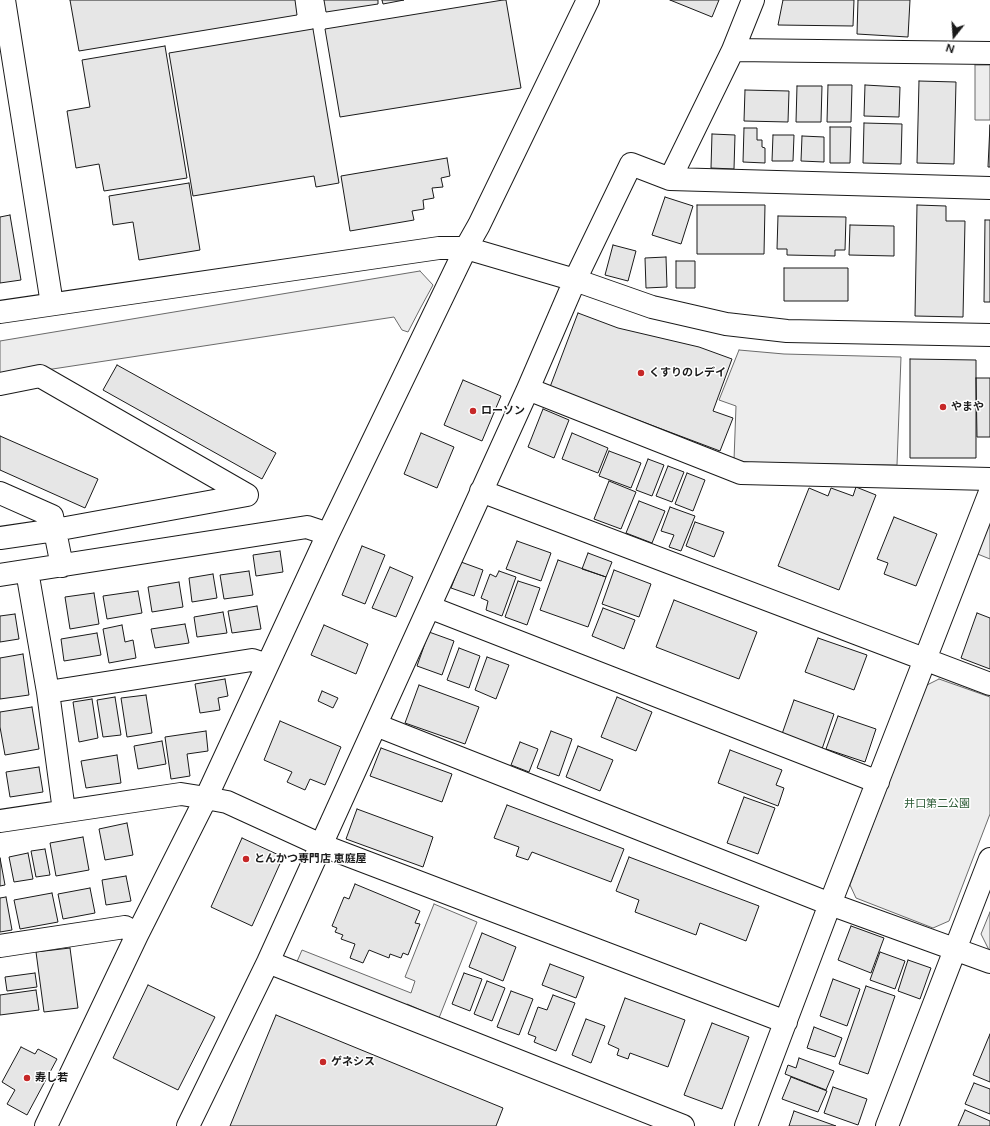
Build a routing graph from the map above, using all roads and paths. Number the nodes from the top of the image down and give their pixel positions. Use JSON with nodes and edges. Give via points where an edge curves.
{"nodes":[{"id":1,"x":4,"y":0,"type":"edge"},
{"id":2,"x":588,"y":0,"type":"edge"},
{"id":3,"x":753,"y":0,"type":"edge"},
{"id":4,"x":733,"y":50,"type":"junction"},
{"id":5,"x":990,"y":54,"type":"edge"},
{"id":6,"x":670,"y":179,"type":"junction"},
{"id":7,"x":990,"y":188,"type":"edge"},
{"id":8,"x":466,"y":248,"type":"junction"},
{"id":9,"x":575,"y":280,"type":"junction"},
{"id":10,"x":52,"y":304,"type":"junction"},
{"id":11,"x":0,"y":312,"type":"edge"},
{"id":12,"x":990,"y":335,"type":"edge"},
{"id":13,"x":0,"y":384,"type":"edge"},
{"id":14,"x":528,"y":389,"type":"junction"},
{"id":15,"x":990,"y":479,"type":"edge"},
{"id":16,"x":481,"y":491,"type":"junction"},
{"id":17,"x":990,"y":492,"type":"edge"},
{"id":18,"x":0,"y":493,"type":"edge"},
{"id":19,"x":55,"y":530,"type":"junction"},
{"id":20,"x":328,"y":534,"type":"junction"},
{"id":21,"x":0,"y":538,"type":"edge"},
{"id":22,"x":62,"y":566,"type":"junction"},
{"id":23,"x":27,"y":571,"type":"junction"},
{"id":24,"x":0,"y":575,"type":"edge"},
{"id":25,"x":429,"y":607,"type":"junction"},
{"id":26,"x":926,"y":659,"type":"junction"},
{"id":27,"x":267,"y":665,"type":"junction"},
{"id":28,"x":990,"y":684,"type":"edge"},
{"id":29,"x":48,"y":692,"type":"junction"},
{"id":30,"x":376,"y":725,"type":"junction"},
{"id":31,"x":878,"y":782,"type":"junction"},
{"id":32,"x":206,"y":798,"type":"junction"},
{"id":33,"x":64,"y":812,"type":"junction"},
{"id":34,"x":0,"y":821,"type":"edge"},
{"id":35,"x":322,"y":845,"type":"junction"},
{"id":36,"x":990,"y":860,"type":"edge"},
{"id":37,"x":830,"y":904,"type":"junction"},
{"id":38,"x":137,"y":935,"type":"junction"},
{"id":39,"x":0,"y":946,"type":"edge"},
{"id":40,"x":955,"y":950,"type":"junction"},
{"id":41,"x":268,"y":962,"type":"junction"},
{"id":42,"x":990,"y":962,"type":"edge"},
{"id":43,"x":786,"y":1022,"type":"junction"},
{"id":44,"x":46,"y":1126,"type":"edge"},
{"id":45,"x":188,"y":1126,"type":"edge"},
{"id":46,"x":683,"y":1126,"type":"edge"},
{"id":47,"x":746,"y":1126,"type":"edge"},
{"id":48,"x":887,"y":1126,"type":"edge"}],
"edges":[{"from":1,"to":10,"type":"street"},
{"from":2,"to":8,"type":"street"},
{"from":3,"to":4,"type":"street"},
{"from":4,"to":5,"type":"street"},
{"from":4,"to":6,"type":"street"},
{"from":6,"to":7,"type":"street"},
{"from":6,"to":9,"type":"street","via":[[631,164]]},
{"from":8,"to":9,"type":"street"},
{"from":8,"to":10,"type":"street","via":[[439,248]]},
{"from":8,"to":20,"type":"street"},
{"from":9,"to":12,"type":"street","via":[[652,306],[726,324],[787,331]]},
{"from":9,"to":14,"type":"street"},
{"from":10,"to":11,"type":"street"},
{"from":13,"to":19,"type":"street","via":[[40,376],[246,495]]},
{"from":14,"to":15,"type":"street","via":[[741,473]]},
{"from":14,"to":16,"type":"street"},
{"from":16,"to":25,"type":"street"},
{"from":16,"to":26,"type":"street"},
{"from":17,"to":26,"type":"street"},
{"from":18,"to":19,"type":"street","via":[[52,516]]},
{"from":19,"to":21,"type":"street"},
{"from":19,"to":22,"type":"street"},
{"from":20,"to":22,"type":"street","via":[[307,527]]},
{"from":20,"to":27,"type":"street"},
{"from":22,"to":23,"type":"street"},
{"from":23,"to":24,"type":"street"},
{"from":23,"to":29,"type":"street"},
{"from":25,"to":30,"type":"street"},
{"from":25,"to":31,"type":"street"},
{"from":26,"to":28,"type":"street"},
{"from":26,"to":31,"type":"street"},
{"from":27,"to":29,"type":"street","via":[[252,660]]},
{"from":27,"to":32,"type":"street"},
{"from":29,"to":33,"type":"street"},
{"from":30,"to":35,"type":"street"},
{"from":30,"to":37,"type":"street"},
{"from":31,"to":37,"type":"street"},
{"from":32,"to":33,"type":"street","via":[[181,794]]},
{"from":32,"to":35,"type":"street","via":[[227,802]]},
{"from":32,"to":38,"type":"street"},
{"from":33,"to":34,"type":"street"},
{"from":35,"to":41,"type":"street"},
{"from":35,"to":43,"type":"street"},
{"from":36,"to":40,"type":"street"},
{"from":37,"to":40,"type":"street"},
{"from":37,"to":43,"type":"street"},
{"from":38,"to":39,"type":"street","via":[[125,927]]},
{"from":38,"to":44,"type":"street"},
{"from":40,"to":42,"type":"street"},
{"from":40,"to":48,"type":"street"},
{"from":41,"to":45,"type":"street"},
{"from":41,"to":46,"type":"street"},
{"from":43,"to":47,"type":"street"}]}
